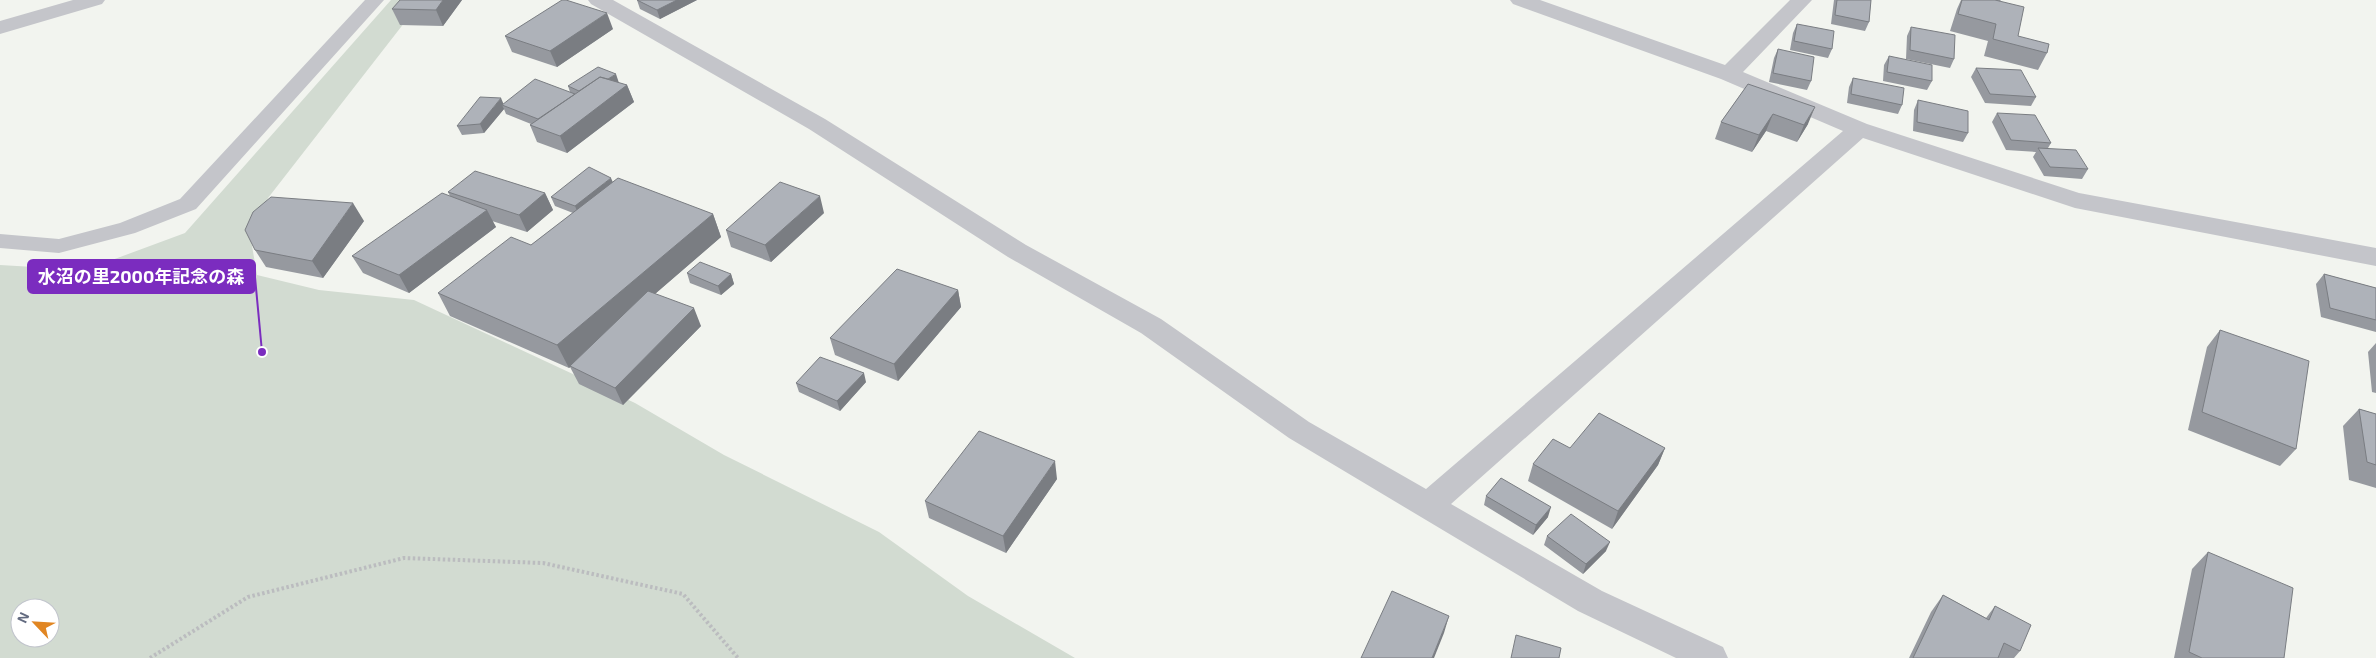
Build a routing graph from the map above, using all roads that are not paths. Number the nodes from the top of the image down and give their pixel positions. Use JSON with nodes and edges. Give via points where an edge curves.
{"nodes":[{"id":1,"x":95,"y":0,"type":"edge"},
{"id":2,"x":375,"y":0,"type":"edge"},
{"id":3,"x":598,"y":0,"type":"edge"},
{"id":4,"x":1520,"y":0,"type":"edge"},
{"id":5,"x":1802,"y":0,"type":"edge"},
{"id":6,"x":0,"y":28,"type":"edge"},
{"id":7,"x":1729,"y":74,"type":"junction"},
{"id":8,"x":1860,"y":129,"type":"junction"},
{"id":9,"x":0,"y":242,"type":"edge"},
{"id":10,"x":2376,"y":257,"type":"edge"},
{"id":11,"x":1428,"y":506,"type":"junction"},
{"id":12,"x":1711,"y":658,"type":"edge"}],
"edges":[{"from":1,"to":6,"type":"street"},
{"from":2,"to":9,"type":"lane","via":[[188,204],[127,228],[59,246]]},
{"from":3,"to":11,"type":"street","via":[[817,124],[1017,251],[1151,326],[1299,430]]},
{"from":4,"to":7,"type":"street"},
{"from":5,"to":7,"type":"street"},
{"from":7,"to":8,"type":"street"},
{"from":8,"to":10,"type":"street","via":[[2075,200]]},
{"from":8,"to":11,"type":"street"},
{"from":11,"to":12,"type":"street","via":[[1590,601]]}]}
